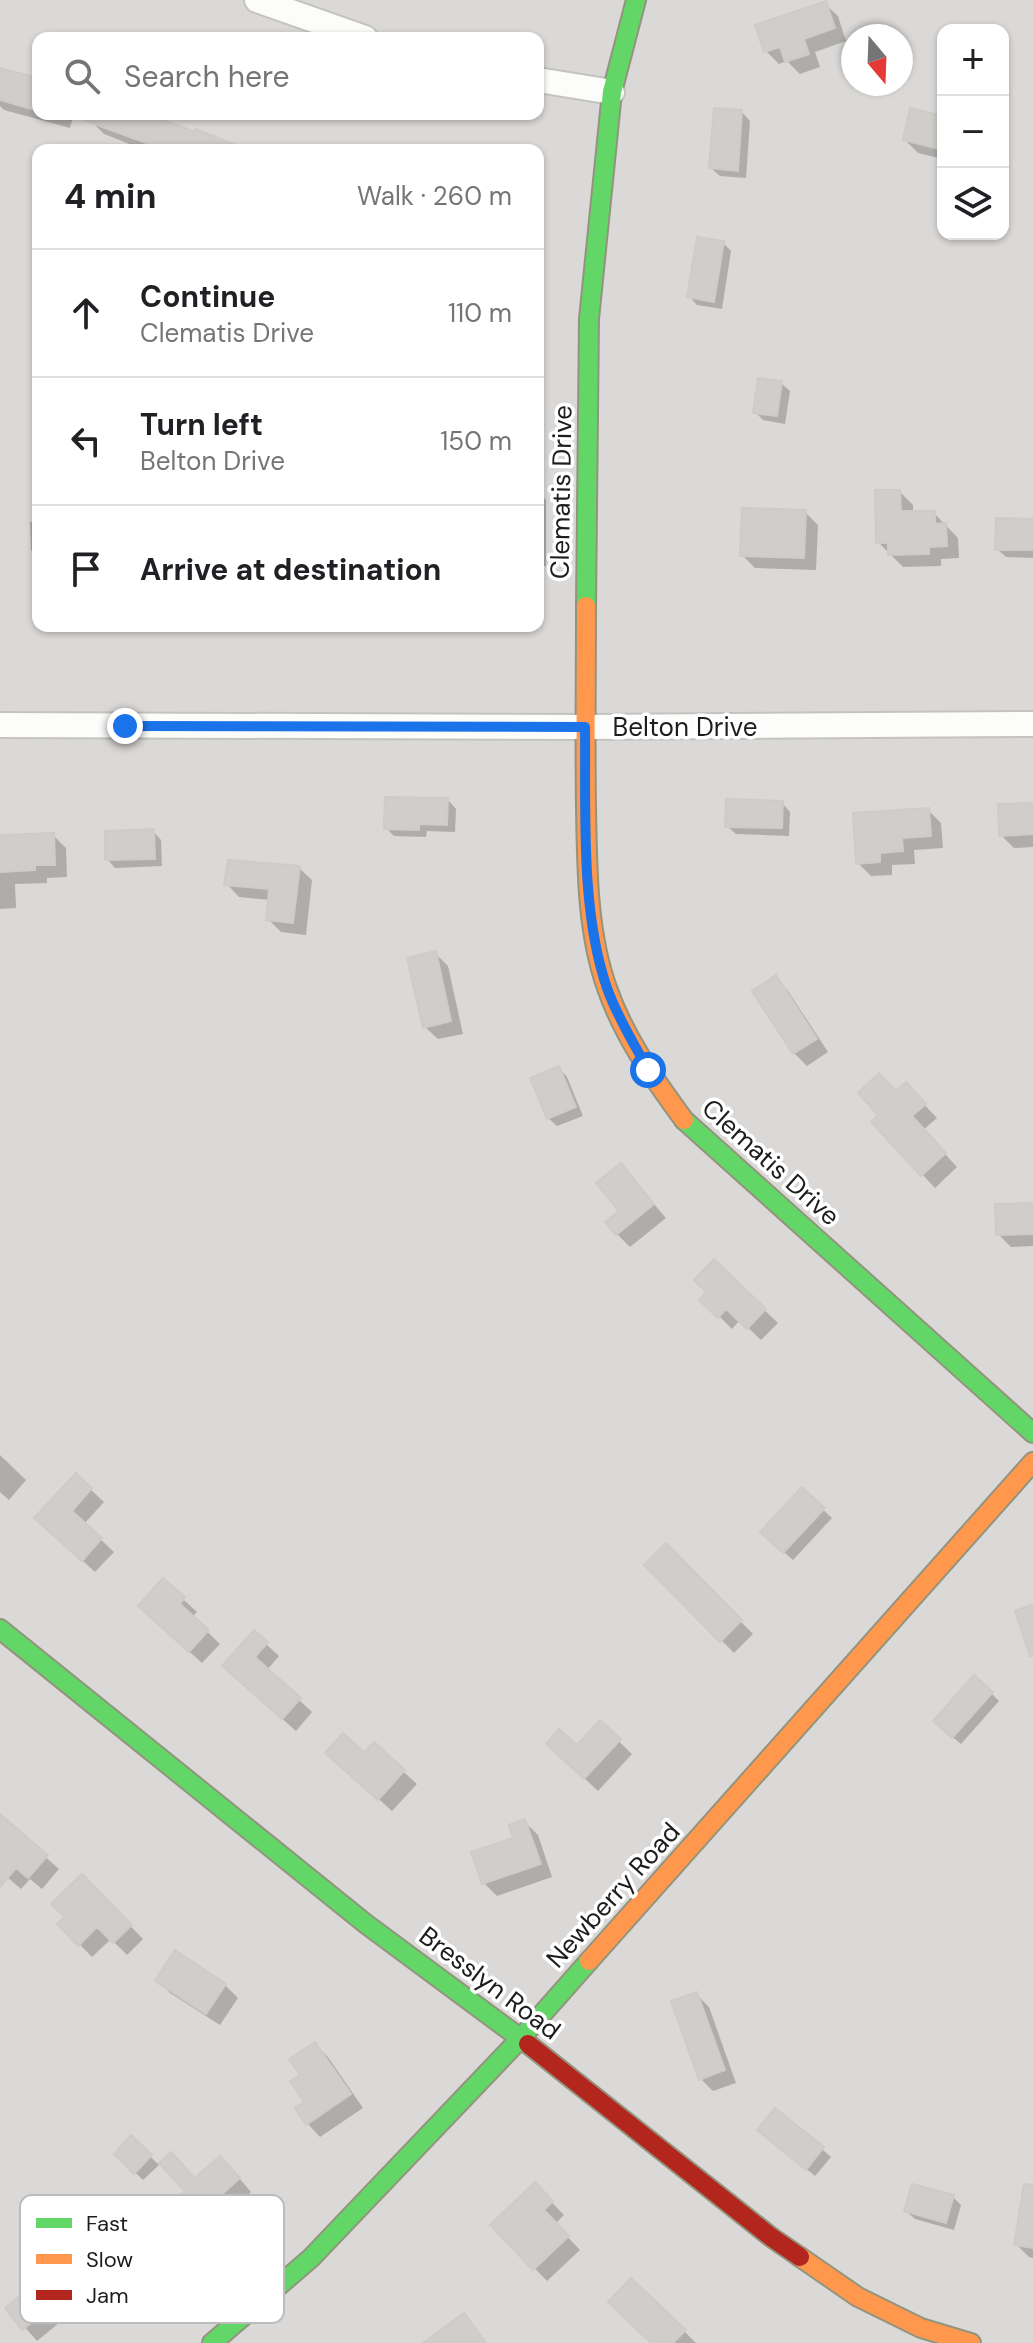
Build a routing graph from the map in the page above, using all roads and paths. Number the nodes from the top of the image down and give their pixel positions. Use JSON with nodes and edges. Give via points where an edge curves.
{"nodes":[{"id":1,"x":257,"y":0,"type":"edge"},
{"id":2,"x":636,"y":0,"type":"edge"},
{"id":3,"x":348,"y":32,"type":"edge"},
{"id":4,"x":544,"y":81,"type":"edge"},
{"id":5,"x":612,"y":92,"type":"junction"},
{"id":6,"x":1033,"y":724,"type":"edge"},
{"id":7,"x":0,"y":725,"type":"edge"},
{"id":8,"x":585,"y":727,"type":"junction"},
{"id":9,"x":1033,"y":1433,"type":"edge"},
{"id":10,"x":1033,"y":1462,"type":"edge"},
{"id":11,"x":0,"y":1629,"type":"edge"},
{"id":12,"x":521,"y":2038,"type":"junction"},
{"id":13,"x":284,"y":2281,"type":"edge"},
{"id":14,"x":235,"y":2323,"type":"edge"},
{"id":15,"x":212,"y":2343,"type":"edge"},
{"id":16,"x":971,"y":2343,"type":"edge"}],
"edges":[{"from":1,"to":3,"type":"street"},
{"from":2,"to":5,"type":"street","name":"Clematis Drive"},
{"from":4,"to":5,"type":"street"},
{"from":5,"to":8,"type":"street","name":"Clematis Drive","via":[[589,319]]},
{"from":6,"to":8,"type":"street","name":"Belton Drive"},
{"from":7,"to":8,"type":"street","name":"Belton Drive"},
{"from":8,"to":9,"type":"street","name":"Clematis Drive","via":[[587,864],[595,939],[616,1011],[648,1070],[684,1120]]},
{"from":10,"to":12,"type":"street","name":"Newberry Road"},
{"from":11,"to":12,"type":"street","name":"Bresslyn Road","via":[[366,1924]]},
{"from":12,"to":13,"type":"street","name":"Newberry Road"},
{"from":12,"to":16,"type":"street","name":"Bresslyn Road","via":[[771,2237],[858,2297],[921,2328]]},
{"from":14,"to":15,"type":"street","name":"Newberry Road"}]}
